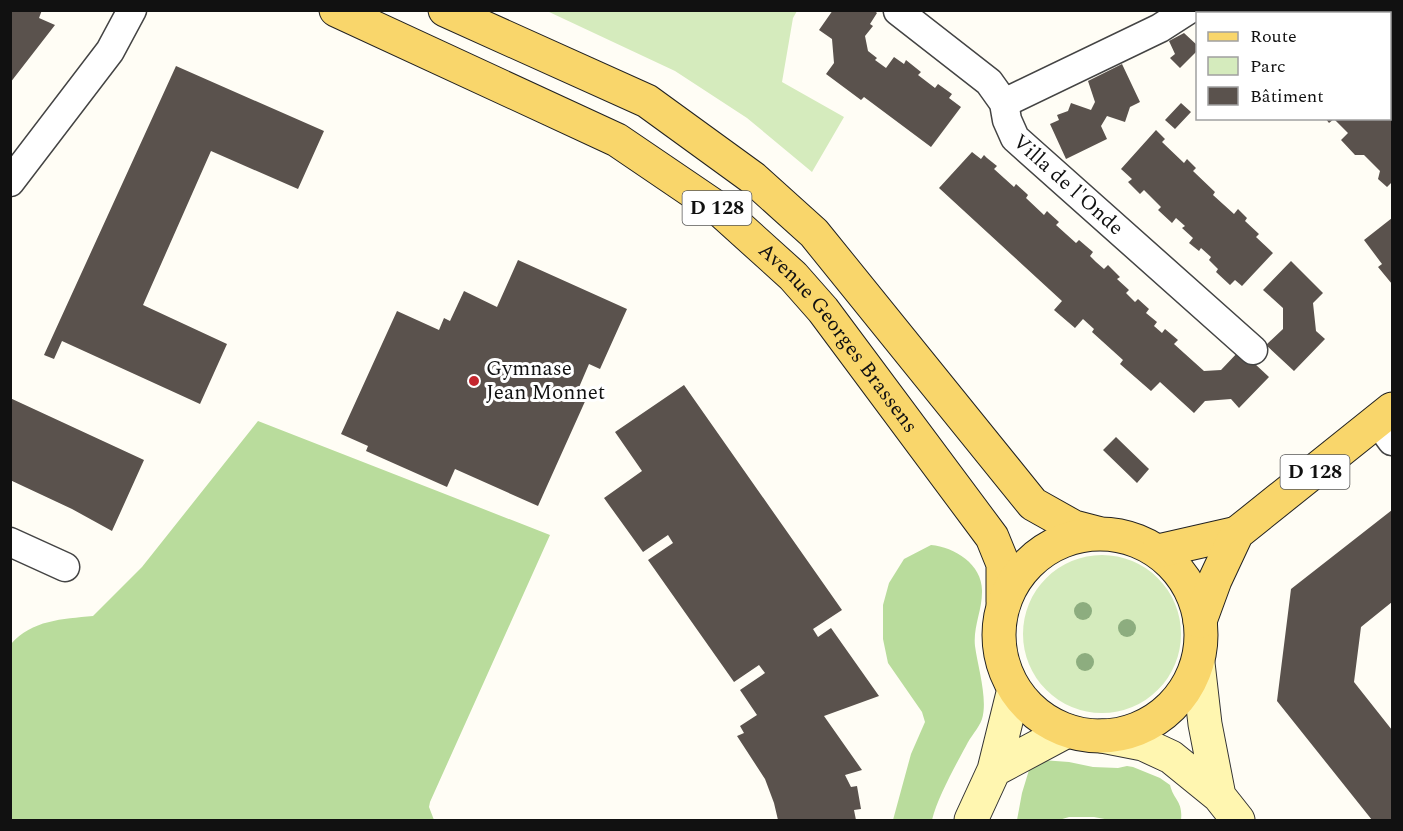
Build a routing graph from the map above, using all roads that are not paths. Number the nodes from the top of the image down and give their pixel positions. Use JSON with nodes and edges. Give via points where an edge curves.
{"nodes":[{"id":1,"x":132,"y":10,"type":"edge"},
{"id":2,"x":336,"y":10,"type":"edge"},
{"id":3,"x":445,"y":10,"type":"edge"},
{"id":4,"x":1188,"y":10,"type":"edge"},
{"id":5,"x":898,"y":12,"type":"edge"},
{"id":6,"x":1004,"y":103,"type":"junction"},
{"id":7,"x":10,"y":182,"type":"edge"},
{"id":8,"x":1253,"y":350,"type":"dead end"},
{"id":9,"x":1388,"y":424,"type":"edge"},
{"id":10,"x":1097,"y":533,"type":"junction"},
{"id":11,"x":1238,"y":533,"type":"junction"},
{"id":12,"x":10,"y":542,"type":"edge"},
{"id":13,"x":1158,"y":550,"type":"junction"},
{"id":14,"x":65,"y":567,"type":"dead end"},
{"id":15,"x":1003,"y":602,"type":"junction"},
{"id":16,"x":1200,"y":621,"type":"junction"},
{"id":17,"x":1198,"y":663,"type":"junction"},
{"id":18,"x":1014,"y":689,"type":"junction"},
{"id":19,"x":1067,"y":731,"type":"junction"},
{"id":20,"x":1102,"y":736,"type":"junction"},
{"id":21,"x":994,"y":771,"type":"junction"},
{"id":22,"x":1229,"y":808,"type":"edge"},
{"id":23,"x":971,"y":820,"type":"edge"}],
"edges":[{"from":1,"to":7,"type":"street","via":[[110,51]]},
{"from":2,"to":15,"type":"main road","name":"Avenue Georges Brassens","number":"D 128","via":[[617,140],[720,210],[793,276],[823,310],[992,537],[1003,564]]},
{"from":3,"to":10,"type":"main road","via":[[647,101],[753,178],[814,233],[1033,504],[1074,527]]},
{"from":4,"to":6,"type":"street","via":[[1160,28]]},
{"from":5,"to":6,"type":"street","name":"Villa de l'Onde","via":[[989,82]]},
{"from":6,"to":8,"type":"street","name":"Villa de l'Onde","via":[[1015,138]]},
{"from":9,"to":11,"type":"main road","number":"D 128"},
{"from":10,"to":13,"type":"main road","via":[[1129,537]]},
{"from":10,"to":15,"type":"main road","via":[[1066,539],[1038,554],[1017,576]]},
{"from":11,"to":13,"type":"main road","number":"D 128"},
{"from":11,"to":16,"type":"main road","number":"D 128"},
{"from":12,"to":14,"type":"street"},
{"from":13,"to":16,"type":"main road","via":[[1180,572],[1196,600]]},
{"from":15,"to":18,"type":"main road","via":[[998,632],[1002,662]]},
{"from":16,"to":17,"type":"main road"},
{"from":17,"to":20,"type":"main road","via":[[1184,692],[1162,715],[1134,731]]},
{"from":17,"to":22,"type":"street","via":[[1205,724]]},
{"from":18,"to":19,"type":"main road","via":[[1037,715]]},
{"from":18,"to":21,"type":"street"},
{"from":19,"to":20,"type":"main road"},
{"from":19,"to":21,"type":"street"},
{"from":20,"to":22,"type":"street","via":[[1143,744],[1170,757]]},
{"from":21,"to":23,"type":"street"}]}
